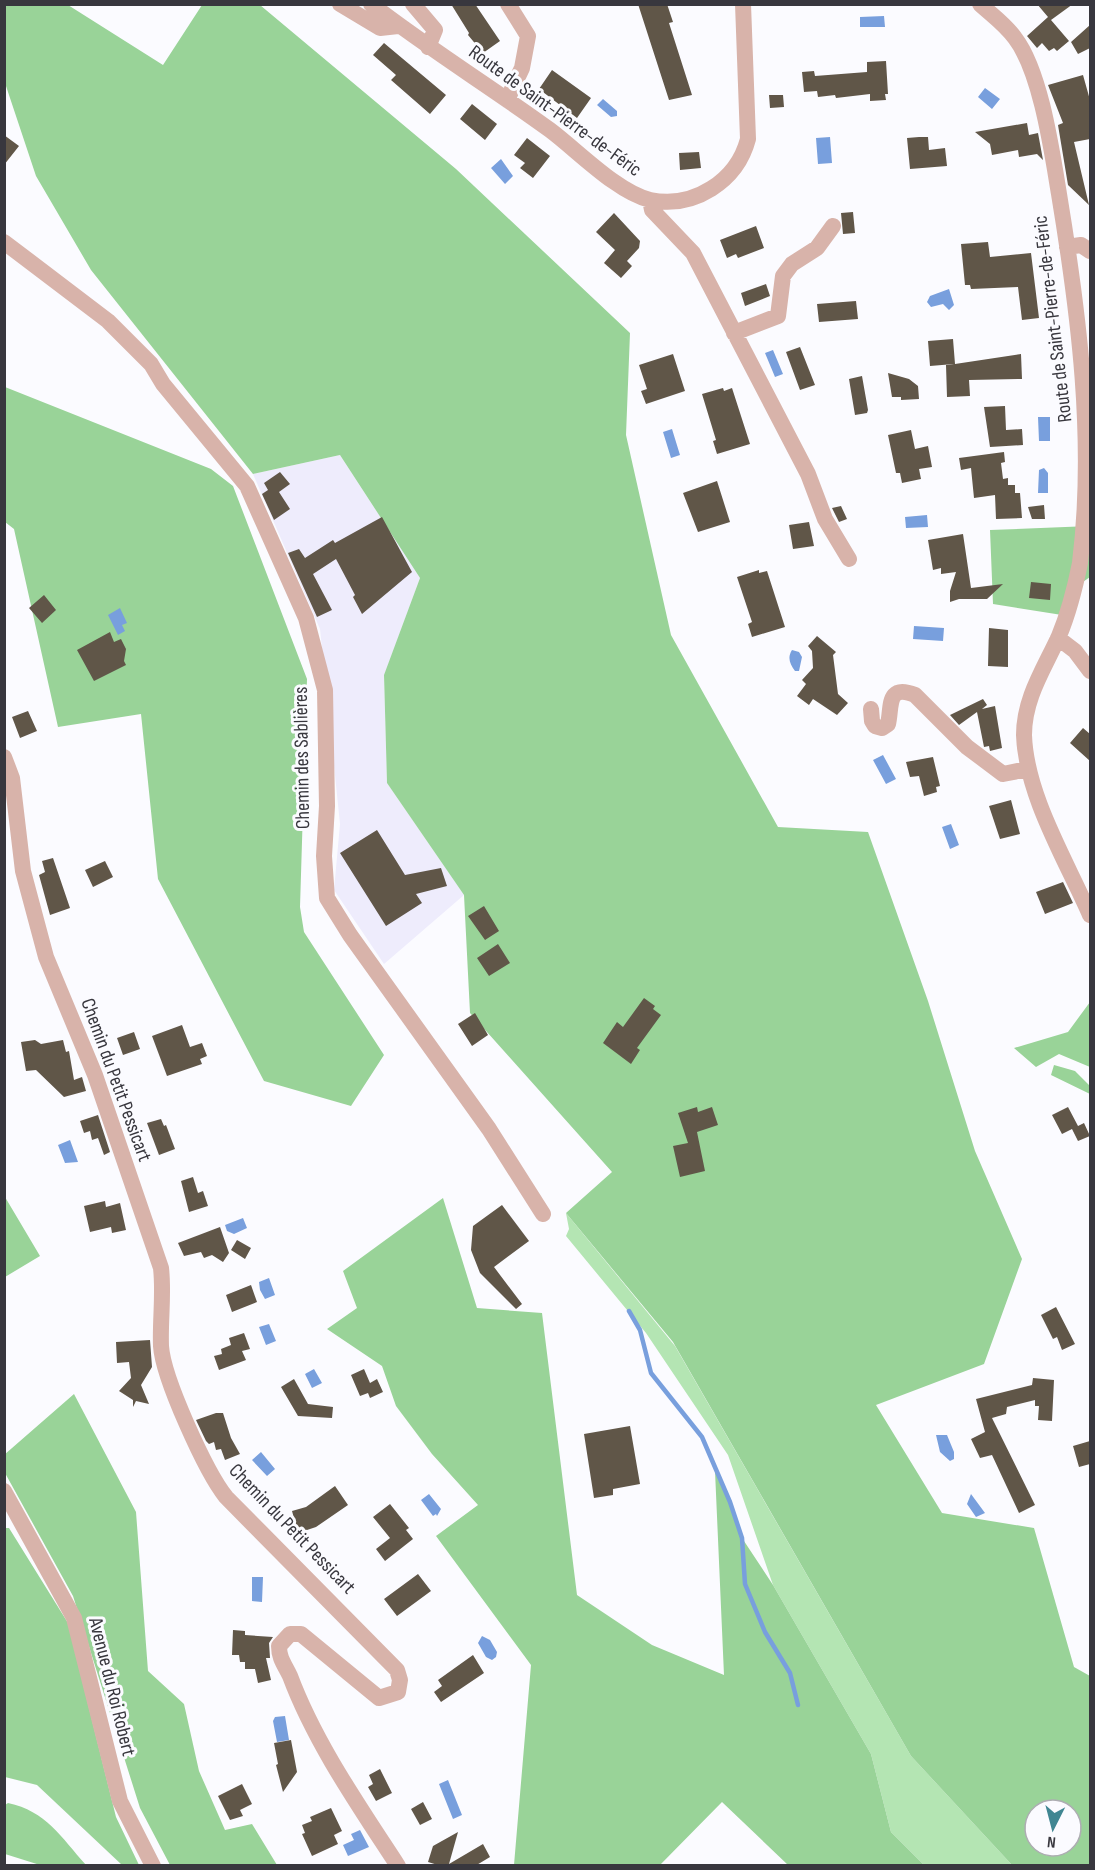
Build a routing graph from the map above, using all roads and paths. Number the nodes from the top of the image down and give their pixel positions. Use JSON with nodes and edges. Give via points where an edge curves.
{"nodes":[{"id":1,"x":340,"y":4,"type":"edge"},
{"id":2,"x":371,"y":4,"type":"edge"},
{"id":3,"x":413,"y":4,"type":"edge"},
{"id":4,"x":508,"y":4,"type":"edge"},
{"id":5,"x":743,"y":4,"type":"edge"},
{"id":6,"x":980,"y":4,"type":"edge"},
{"id":7,"x":398,"y":26,"type":"junction"},
{"id":8,"x":428,"y":47,"type":"junction"},
{"id":9,"x":507,"y":100,"type":"junction"},
{"id":10,"x":650,"y":200,"type":"junction"},
{"id":11,"x":833,"y":226,"type":"dead end"},
{"id":12,"x":4,"y":242,"type":"edge"},
{"id":13,"x":1067,"y":247,"type":"junction"},
{"id":14,"x":1090,"y":251,"type":"edge"},
{"id":15,"x":735,"y":333,"type":"junction"},
{"id":16,"x":849,"y":559,"type":"dead end"},
{"id":17,"x":1058,"y":638,"type":"junction"},
{"id":18,"x":1090,"y":671,"type":"edge"},
{"id":19,"x":871,"y":709,"type":"dead end"},
{"id":20,"x":4,"y":757,"type":"edge"},
{"id":21,"x":1028,"y":769,"type":"junction"},
{"id":22,"x":1090,"y":915,"type":"edge"},
{"id":23,"x":543,"y":1214,"type":"dead end"},
{"id":24,"x":4,"y":1491,"type":"edge"},
{"id":25,"x":153,"y":1866,"type":"edge"},
{"id":26,"x":399,"y":1866,"type":"edge"}],
"edges":[{"from":1,"to":7,"type":"street","via":[[380,28]]},
{"from":2,"to":7,"type":"street","name":"Route de Saint-Pierre-de-Féric"},
{"from":3,"to":8,"type":"street","via":[[435,30]]},
{"from":4,"to":9,"type":"street","via":[[528,36],[522,68]]},
{"from":5,"to":10,"type":"street","name":"Route de Saint-Pierre-de-Féric","via":[[748,140],[744,157],[729,176],[710,190],[689,199]]},
{"from":6,"to":13,"type":"street","name":"Route de Saint-Pierre-de-Féric","via":[[1016,38],[1028,63],[1053,156]]},
{"from":7,"to":8,"type":"street","name":"Route de Saint-Pierre-de-Féric"},
{"from":8,"to":9,"type":"street","name":"Route de Saint-Pierre-de-Féric"},
{"from":9,"to":10,"type":"street","name":"Route de Saint-Pierre-de-Féric","via":[[634,194]]},
{"from":10,"to":15,"type":"street","via":[[652,210],[693,253]]},
{"from":11,"to":15,"type":"street","via":[[817,248],[792,264],[783,276],[778,316]]},
{"from":12,"to":23,"type":"street","name":"Chemin des Sablières","via":[[108,321],[151,364],[246,486],[306,618],[325,690],[327,898],[489,1129]]},
{"from":13,"to":14,"type":"street","via":[[1081,245]]},
{"from":13,"to":17,"type":"street","name":"Route de Saint-Pierre-de-Féric","via":[[1084,371],[1089,478],[1081,557],[1073,598]]},
{"from":15,"to":16,"type":"street","via":[[808,474],[825,519]]},
{"from":17,"to":18,"type":"street","via":[[1075,651]]},
{"from":17,"to":21,"type":"street","name":"Route de Saint-Pierre-de-Féric","via":[[1027,707],[1024,733]]},
{"from":19,"to":21,"type":"street","via":[[872,721],[882,728],[888,724],[889,703],[897,694],[915,695],[967,747],[1003,774]]},
{"from":20,"to":26,"type":"street","name":"Chemin du Petit Pessicart","via":[[12,778],[23,871],[46,957],[95,1075],[160,1268],[164,1297],[161,1348],[205,1463],[226,1497],[397,1670],[398,1692],[379,1698],[301,1634],[290,1634],[279,1646],[279,1658],[297,1695],[358,1805]]},
{"from":21,"to":22,"type":"street","name":"Route de Saint-Pierre-de-Féric"},
{"from":24,"to":25,"type":"street","name":"Avenue du Roi Robert","via":[[74,1618],[120,1801]]}]}
